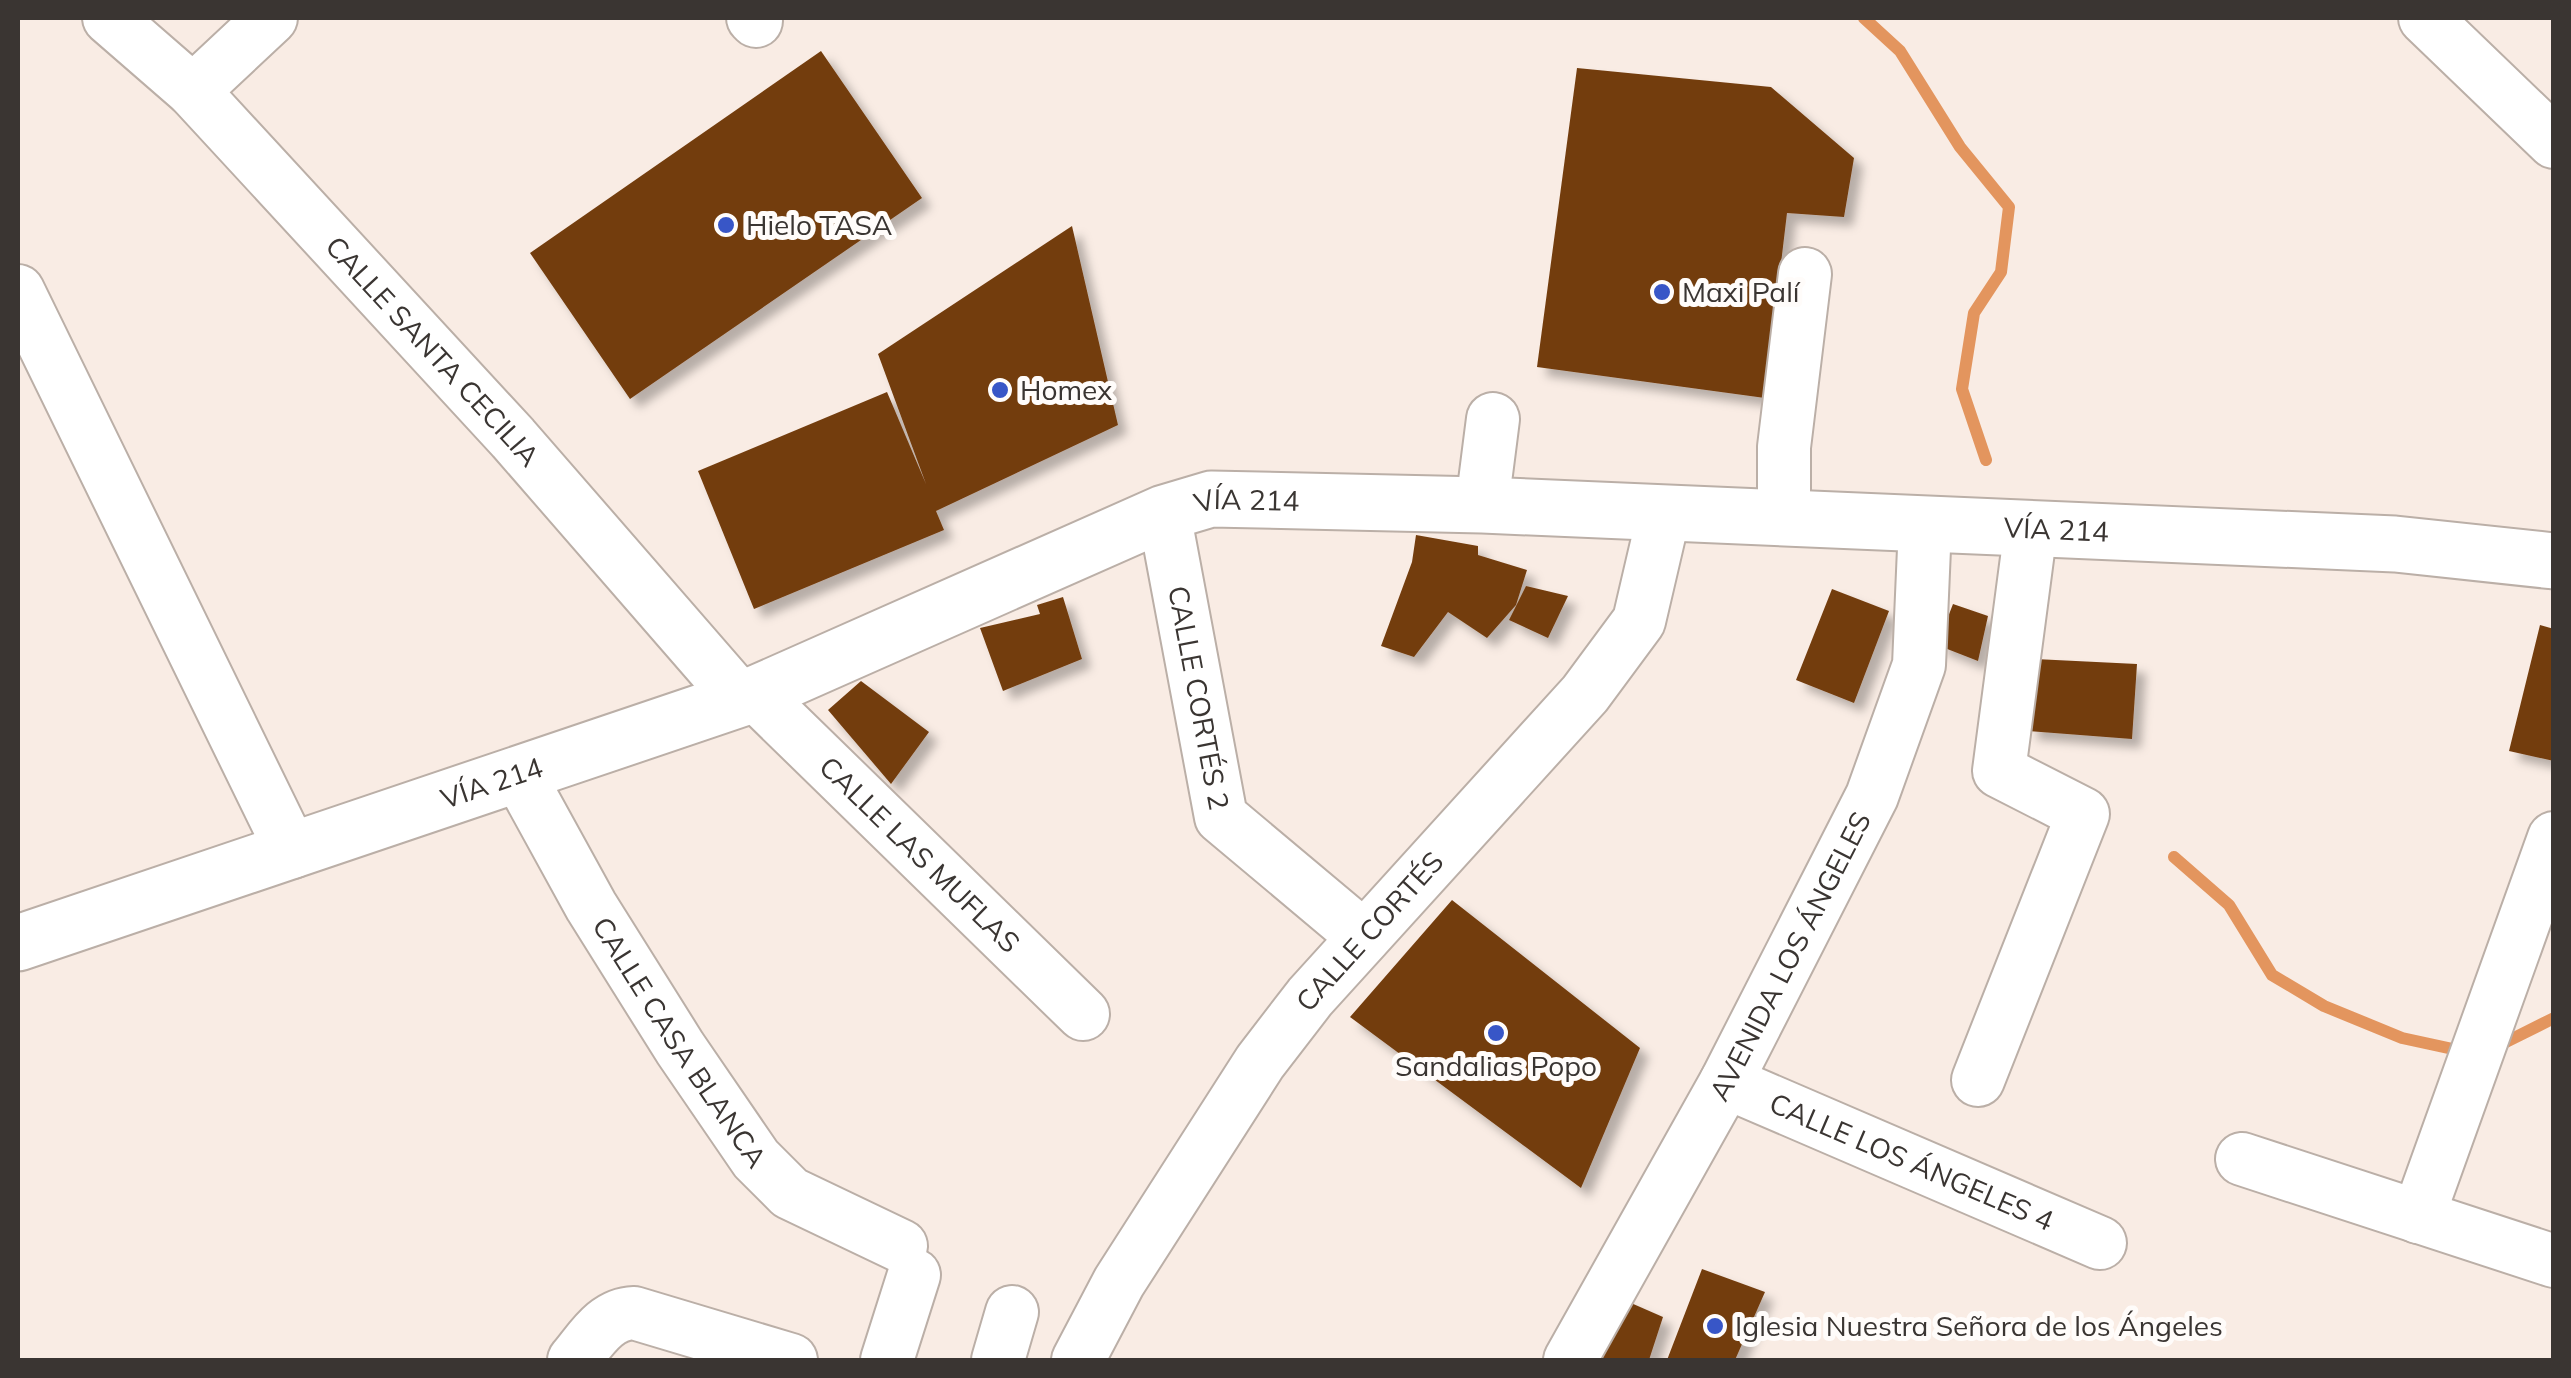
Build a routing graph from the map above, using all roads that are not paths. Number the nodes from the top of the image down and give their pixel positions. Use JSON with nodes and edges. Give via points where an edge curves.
{"nodes":[{"id":1,"x":110,"y":18,"type":"edge"},
{"id":2,"x":271,"y":18,"type":"edge"},
{"id":3,"x":2425,"y":18,"type":"edge"},
{"id":4,"x":193,"y":91,"type":"junction"},
{"id":5,"x":2554,"y":142,"type":"edge"},
{"id":6,"x":1805,"y":274,"type":"dead end"},
{"id":7,"x":18,"y":291,"type":"edge"},
{"id":8,"x":1492,"y":419,"type":"dead end"},
{"id":9,"x":1482,"y":505,"type":"junction"},
{"id":10,"x":1164,"y":514,"type":"junction"},
{"id":11,"x":1664,"y":514,"type":"junction"},
{"id":12,"x":1784,"y":517,"type":"junction"},
{"id":13,"x":1925,"y":526,"type":"junction"},
{"id":14,"x":2030,"y":528,"type":"junction"},
{"id":15,"x":2554,"y":561,"type":"edge"},
{"id":16,"x":748,"y":696,"type":"junction"},
{"id":17,"x":519,"y":776,"type":"junction"},
{"id":18,"x":2554,"y":838,"type":"edge"},
{"id":19,"x":292,"y":852,"type":"junction"},
{"id":20,"x":1364,"y":937,"type":"junction"},
{"id":21,"x":18,"y":943,"type":"edge"},
{"id":22,"x":1084,"y":1014,"type":"dead end"},
{"id":23,"x":1978,"y":1080,"type":"dead end"},
{"id":24,"x":1726,"y":1082,"type":"junction"},
{"id":25,"x":2242,"y":1159,"type":"dead end"},
{"id":26,"x":2418,"y":1216,"type":"junction"},
{"id":27,"x":2100,"y":1244,"type":"dead end"},
{"id":28,"x":2554,"y":1261,"type":"edge"},
{"id":29,"x":574,"y":1360,"type":"edge"},
{"id":30,"x":791,"y":1360,"type":"edge"},
{"id":31,"x":887,"y":1360,"type":"edge"},
{"id":32,"x":1078,"y":1360,"type":"edge"},
{"id":33,"x":1570,"y":1360,"type":"edge"}],
"edges":[{"from":1,"to":4,"type":"street","name":"CALLE SANTA CECILIA"},
{"from":2,"to":4,"type":"street"},
{"from":3,"to":5,"type":"street"},
{"from":4,"to":16,"type":"street","name":"CALLE SANTA CECILIA"},
{"from":6,"to":12,"type":"street","via":[[1784,446]]},
{"from":7,"to":19,"type":"street"},
{"from":8,"to":9,"type":"street"},
{"from":9,"to":10,"type":"main road","name":"VÍA 214","via":[[1211,499]]},
{"from":9,"to":11,"type":"main road","name":"VÍA 214"},
{"from":10,"to":16,"type":"main road","name":"VÍA 214"},
{"from":10,"to":20,"type":"street","name":"CALLE CORTÉS 2","via":[[1221,818]]},
{"from":11,"to":12,"type":"main road","name":"VÍA 214"},
{"from":11,"to":20,"type":"street","name":"CALLE CORTÉS","via":[[1639,622],[1585,694]]},
{"from":12,"to":13,"type":"main road","name":"VÍA 214"},
{"from":13,"to":14,"type":"main road","name":"VÍA 214"},
{"from":13,"to":24,"type":"street","name":"AVENIDA LOS ÁNGELES","via":[[1918,665],[1879,778]]},
{"from":14,"to":15,"type":"main road","name":"VÍA 214","via":[[2396,544]]},
{"from":14,"to":23,"type":"street","via":[[2000,771],[2083,814]]},
{"from":16,"to":17,"type":"main road","name":"VÍA 214"},
{"from":16,"to":22,"type":"street","name":"CALLE LAS MUFLAS"},
{"from":17,"to":19,"type":"main road","name":"VÍA 214"},
{"from":17,"to":31,"type":"street","name":"CALLE CASA BLANCA","via":[[592,906],[756,1159],[790,1193],[908,1261]]},
{"from":18,"to":26,"type":"street"},
{"from":19,"to":21,"type":"main road","name":"VÍA 214"},
{"from":20,"to":32,"type":"street","name":"CALLE CORTÉS","via":[[1260,1062],[1119,1282]]},
{"from":24,"to":27,"type":"street","name":"CALLE LOS ÁNGELES 4"},
{"from":24,"to":33,"type":"street","name":"AVENIDA LOS ÁNGELES"},
{"from":25,"to":26,"type":"street"},
{"from":26,"to":28,"type":"street"},
{"from":29,"to":30,"type":"street","via":[[606,1321],[634,1312]]}]}
